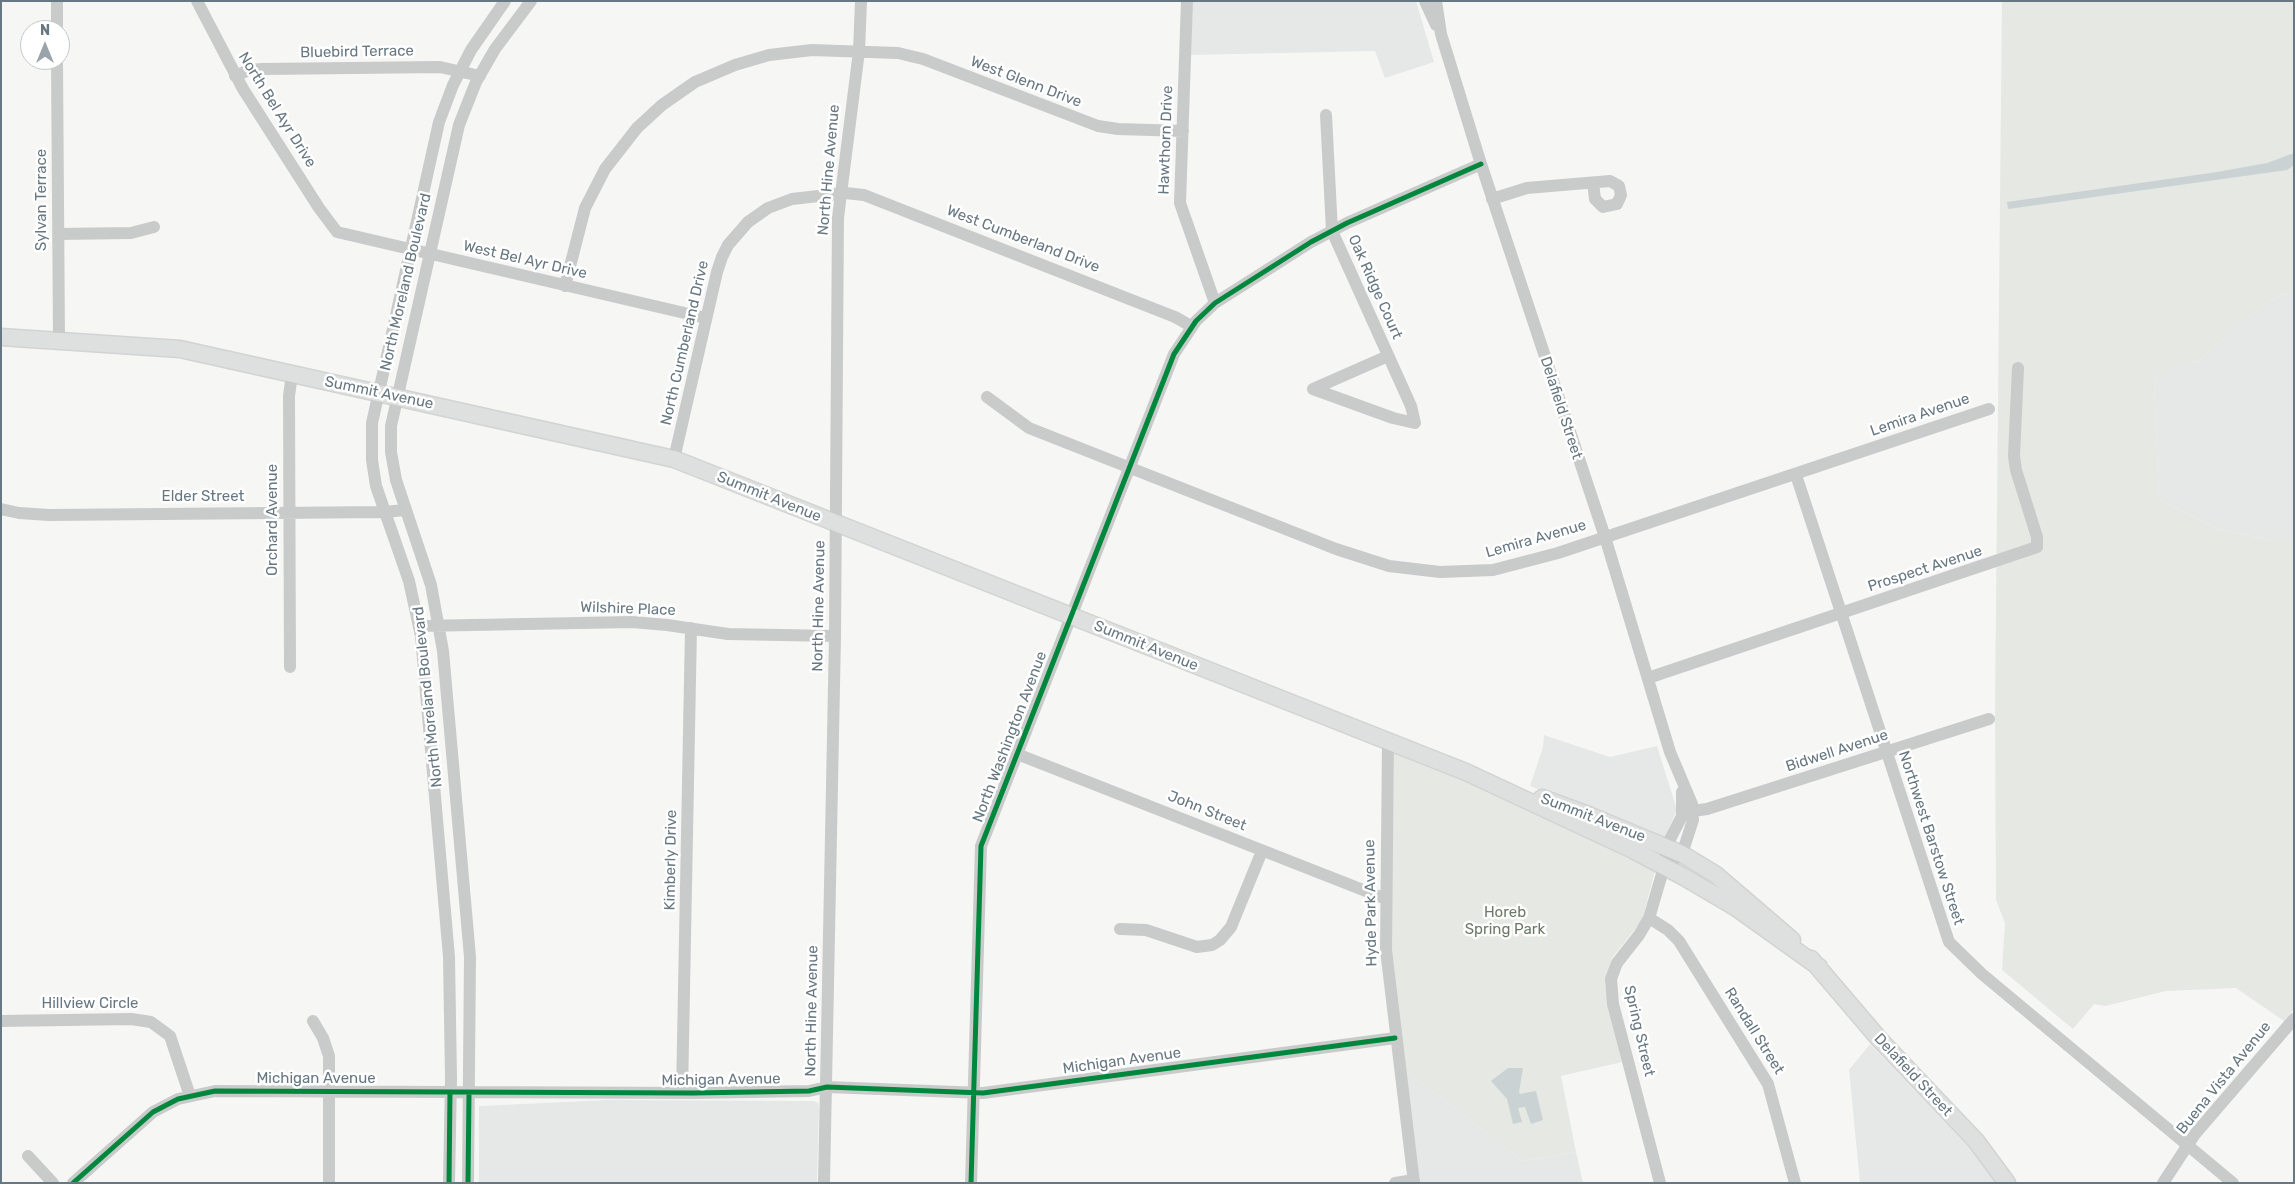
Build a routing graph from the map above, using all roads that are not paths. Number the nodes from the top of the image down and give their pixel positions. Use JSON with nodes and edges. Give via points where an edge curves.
{"nodes":[{"id":1,"x":57,"y":1,"type":"edge"},
{"id":2,"x":197,"y":1,"type":"edge"},
{"id":3,"x":505,"y":1,"type":"edge"},
{"id":4,"x":861,"y":1,"type":"edge"},
{"id":5,"x":1187,"y":1,"type":"edge"},
{"id":6,"x":1425,"y":1,"type":"edge"},
{"id":7,"x":1436,"y":1,"type":"edge"},
{"id":8,"x":530,"y":2,"type":"edge"},
{"id":9,"x":57,"y":20,"type":"edge"},
{"id":10,"x":1441,"y":34,"type":"junction"},
{"id":11,"x":859,"y":51,"type":"junction"},
{"id":12,"x":57,"y":70,"type":"edge"},
{"id":13,"x":460,"y":70,"type":"junction"},
{"id":14,"x":236,"y":76,"type":"junction"},
{"id":15,"x":480,"y":76,"type":"junction"},
{"id":16,"x":1326,"y":115,"type":"dead end"},
{"id":17,"x":1183,"y":131,"type":"junction"},
{"id":18,"x":1481,"y":164,"type":"junction"},
{"id":19,"x":1593,"y":183,"type":"dead end"},
{"id":20,"x":840,"y":193,"type":"junction"},
{"id":21,"x":1492,"y":199,"type":"junction"},
{"id":22,"x":154,"y":227,"type":"dead end"},
{"id":23,"x":1332,"y":231,"type":"junction"},
{"id":24,"x":338,"y":232,"type":"joint"},
{"id":25,"x":58,"y":234,"type":"junction"},
{"id":26,"x":409,"y":250,"type":"junction"},
{"id":27,"x":429,"y":254,"type":"junction"},
{"id":28,"x":565,"y":286,"type":"junction"},
{"id":29,"x":1215,"y":303,"type":"junction"},
{"id":30,"x":706,"y":318,"type":"junction"},
{"id":31,"x":1192,"y":326,"type":"junction"},
{"id":32,"x":390,"y":332,"type":"junction"},
{"id":33,"x":410,"y":336,"type":"junction"},
{"id":34,"x":1,"y":337,"type":"edge"},
{"id":35,"x":59,"y":341,"type":"junction"},
{"id":36,"x":1388,"y":356,"type":"junction"},
{"id":37,"x":2018,"y":368,"type":"dead end"},
{"id":38,"x":292,"y":374,"type":"junction"},
{"id":39,"x":377,"y":392,"type":"junction"},
{"id":40,"x":396,"y":396,"type":"junction"},
{"id":41,"x":987,"y":397,"type":"dead end"},
{"id":42,"x":1989,"y":409,"type":"dead end"},
{"id":43,"x":372,"y":452,"type":"junction"},
{"id":44,"x":392,"y":452,"type":"junction"},
{"id":45,"x":674,"y":459,"type":"junction"},
{"id":46,"x":1130,"y":468,"type":"junction"},
{"id":47,"x":1796,"y":475,"type":"junction"},
{"id":48,"x":1,"y":509,"type":"edge"},
{"id":49,"x":404,"y":510,"type":"junction"},
{"id":50,"x":385,"y":512,"type":"junction"},
{"id":51,"x":289,"y":514,"type":"junction"},
{"id":52,"x":835,"y":523,"type":"junction"},
{"id":53,"x":1605,"y":537,"type":"junction"},
{"id":54,"x":1841,"y":613,"type":"junction"},
{"id":55,"x":1071,"y":616,"type":"junction"},
{"id":56,"x":439,"y":624,"type":"junction"},
{"id":57,"x":419,"y":626,"type":"junction"},
{"id":58,"x":691,"y":628,"type":"junction"},
{"id":59,"x":835,"y":636,"type":"junction"},
{"id":60,"x":290,"y":666,"type":"dead end"},
{"id":61,"x":1648,"y":678,"type":"junction"},
{"id":62,"x":1989,"y":719,"type":"dead end"},
{"id":63,"x":1388,"y":742,"type":"junction"},
{"id":64,"x":1886,"y":752,"type":"junction"},
{"id":65,"x":1017,"y":754,"type":"junction"},
{"id":66,"x":1682,"y":782,"type":"junction"},
{"id":67,"x":1501,"y":789,"type":"junction"},
{"id":68,"x":1693,"y":811,"type":"junction"},
{"id":69,"x":1666,"y":847,"type":"junction"},
{"id":70,"x":1262,"y":851,"type":"junction"},
{"id":71,"x":1682,"y":854,"type":"junction"},
{"id":72,"x":1664,"y":867,"type":"junction"},
{"id":73,"x":1386,"y":899,"type":"junction"},
{"id":74,"x":1649,"y":918,"type":"junction"},
{"id":75,"x":1120,"y":929,"type":"dead end"},
{"id":76,"x":1819,"y":967,"type":"junction"},
{"id":77,"x":2294,"y":1018,"type":"edge"},
{"id":78,"x":1,"y":1021,"type":"edge"},
{"id":79,"x":313,"y":1021,"type":"dead end"},
{"id":80,"x":450,"y":1038,"type":"junction"},
{"id":81,"x":470,"y":1038,"type":"junction"},
{"id":82,"x":1395,"y":1038,"type":"junction"},
{"id":83,"x":827,"y":1087,"type":"junction"},
{"id":84,"x":330,"y":1092,"type":"junction"},
{"id":85,"x":450,"y":1092,"type":"junction"},
{"id":86,"x":973,"y":1092,"type":"junction"},
{"id":87,"x":468,"y":1093,"type":"junction"},
{"id":88,"x":682,"y":1093,"type":"junction"},
{"id":89,"x":190,"y":1096,"type":"junction"},
{"id":90,"x":2188,"y":1146,"type":"junction"},
{"id":91,"x":450,"y":1154,"type":"junction"},
{"id":92,"x":468,"y":1154,"type":"junction"},
{"id":93,"x":28,"y":1156,"type":"dead end"},
{"id":94,"x":1414,"y":1182,"type":"edge"},
{"id":95,"x":53,"y":1183,"type":"edge"},
{"id":96,"x":73,"y":1183,"type":"edge"},
{"id":97,"x":328,"y":1183,"type":"edge"},
{"id":98,"x":449,"y":1183,"type":"edge"},
{"id":99,"x":468,"y":1183,"type":"edge"},
{"id":100,"x":824,"y":1183,"type":"edge"},
{"id":101,"x":970,"y":1183,"type":"edge"},
{"id":102,"x":1395,"y":1183,"type":"edge"},
{"id":103,"x":1660,"y":1183,"type":"edge"},
{"id":104,"x":1795,"y":1183,"type":"edge"},
{"id":105,"x":2007,"y":1183,"type":"edge"},
{"id":106,"x":2162,"y":1183,"type":"edge"},
{"id":107,"x":2233,"y":1183,"type":"edge"}],
"edges":[{"from":1,"to":9,"type":"street"},
{"from":2,"to":14,"type":"street","name":"North Bel Ayr Drive"},
{"from":3,"to":13,"type":"street","name":"North Moreland Boulevard","via":[[483,30]]},
{"from":4,"to":11,"type":"street","name":"North Hine Avenue"},
{"from":5,"to":17,"type":"street","name":"Hawthorn Drive"},
{"from":6,"to":10,"type":"street","name":"Delafield Street"},
{"from":7,"to":10,"type":"street","name":"Delafield Street"},
{"from":8,"to":15,"type":"street","name":"North Moreland Boulevard","via":[[504,35]]},
{"from":10,"to":18,"type":"street","name":"Delafield Street"},
{"from":11,"to":17,"type":"street","name":"West Glenn Drive","via":[[898,53],[923,59],[1098,126]]},
{"from":11,"to":20,"type":"street","name":"North Hine Avenue"},
{"from":11,"to":28,"type":"street","name":"West Glenn Drive","via":[[801,51],[748,61],[695,82],[662,105],[620,147],[598,181],[580,223]]},
{"from":12,"to":25,"type":"street","name":"Sylvan Terrace"},
{"from":13,"to":14,"type":"street","name":"Bluebird Terrace","via":[[440,67],[262,69]]},
{"from":13,"to":15,"type":"street","name":"Bluebird Terrace"},
{"from":13,"to":26,"type":"street","name":"North Moreland Boulevard","via":[[439,122]]},
{"from":14,"to":24,"type":"street","name":"North Bel Ayr Drive","via":[[319,208]]},
{"from":15,"to":27,"type":"street","name":"North Moreland Boulevard","via":[[459,125]]},
{"from":16,"to":23,"type":"street"},
{"from":17,"to":29,"type":"street","name":"Hawthorn Drive","via":[[1181,210]]},
{"from":18,"to":21,"type":"street","name":"Delafield Street"},
{"from":18,"to":23,"type":"street","name":"North Washington Avenue"},
{"from":19,"to":21,"type":"street","via":[[1527,188]]},
{"from":20,"to":30,"type":"street","name":"North Cumberland Drive","via":[[781,202],[748,222],[722,257]]},
{"from":20,"to":31,"type":"street","name":"West Cumberland Drive","via":[[857,193],[876,199]]},
{"from":20,"to":52,"type":"street","name":"North Hine Avenue"},
{"from":21,"to":53,"type":"street","name":"Delafield Street"},
{"from":22,"to":25,"type":"street","via":[[131,233]]},
{"from":23,"to":29,"type":"street","name":"North Washington Avenue"},
{"from":23,"to":36,"type":"street","name":"Oak Ridge Court"},
{"from":24,"to":26,"type":"street","name":"West Bel Ayr Drive"},
{"from":25,"to":35,"type":"street","name":"Sylvan Terrace"},
{"from":26,"to":27,"type":"street","name":"West Bel Ayr Drive"},
{"from":26,"to":32,"type":"street","name":"North Moreland Boulevard"},
{"from":27,"to":28,"type":"street","name":"West Bel Ayr Drive"},
{"from":27,"to":33,"type":"street","name":"North Moreland Boulevard"},
{"from":28,"to":30,"type":"street","name":"West Bel Ayr Drive"},
{"from":29,"to":31,"type":"street","name":"North Washington Avenue"},
{"from":30,"to":45,"type":"street","name":"North Cumberland Drive"},
{"from":31,"to":46,"type":"street","name":"North Washington Avenue","via":[[1174,354]]},
{"from":32,"to":33,"type":"street"},
{"from":32,"to":39,"type":"street","name":"North Moreland Boulevard"},
{"from":33,"to":40,"type":"street","name":"North Moreland Boulevard"},
{"from":34,"to":35,"type":"main road","name":"Summit Avenue"},
{"from":35,"to":38,"type":"main road","name":"Summit Avenue","via":[[180,349]]},
{"from":36,"to":36,"type":"street","name":"Oak Ridge Court","via":[[1416,424],[1313,389]]},
{"from":37,"to":54,"type":"street","name":"Prospect Avenue","via":[[2014,456],[2038,537],[2038,547]]},
{"from":38,"to":39,"type":"main road","name":"Summit Avenue"},
{"from":38,"to":51,"type":"street","name":"Orchard Avenue","via":[[289,396]]},
{"from":39,"to":40,"type":"main road","name":"Summit Avenue"},
{"from":39,"to":43,"type":"street","name":"North Moreland Boulevard"},
{"from":40,"to":44,"type":"street","name":"North Moreland Boulevard","via":[[391,426]]},
{"from":40,"to":45,"type":"main road","name":"Summit Avenue"},
{"from":41,"to":46,"type":"street","name":"Lemira Avenue","via":[[1029,428]]},
{"from":42,"to":47,"type":"street","name":"Lemira Avenue"},
{"from":43,"to":44,"type":"street"},
{"from":43,"to":50,"type":"street","name":"North Moreland Boulevard","via":[[376,486]]},
{"from":44,"to":49,"type":"street","name":"North Moreland Boulevard"},
{"from":45,"to":52,"type":"main road","name":"Summit Avenue"},
{"from":46,"to":53,"type":"street","name":"Lemira Avenue","via":[[1362,558],[1414,570],[1493,570]]},
{"from":46,"to":55,"type":"street","name":"North Washington Avenue"},
{"from":47,"to":53,"type":"street","name":"Lemira Avenue"},
{"from":47,"to":54,"type":"street","name":"Northwest Barstow Street"},
{"from":48,"to":51,"type":"street","name":"Elder Street","via":[[49,515]]},
{"from":49,"to":50,"type":"street","name":"Elder Street"},
{"from":49,"to":56,"type":"street","name":"North Moreland Boulevard","via":[[427,568]]},
{"from":50,"to":51,"type":"street","name":"Elder Street"},
{"from":50,"to":57,"type":"street","name":"North Moreland Boulevard","via":[[410,581]]},
{"from":51,"to":60,"type":"street","name":"Orchard Avenue"},
{"from":52,"to":55,"type":"main road","name":"Summit Avenue"},
{"from":52,"to":59,"type":"street","name":"North Hine Avenue"},
{"from":53,"to":61,"type":"street","name":"Delafield Street"},
{"from":54,"to":61,"type":"street","name":"Prospect Avenue"},
{"from":54,"to":64,"type":"street","name":"Northwest Barstow Street"},
{"from":55,"to":63,"type":"main road","name":"Summit Avenue"},
{"from":55,"to":65,"type":"street","name":"North Washington Avenue"},
{"from":56,"to":57,"type":"street","name":"Wilshire Place"},
{"from":56,"to":58,"type":"street","name":"Wilshire Place","via":[[632,622]]},
{"from":56,"to":81,"type":"street","name":"North Moreland Boulevard","via":[[470,957]]},
{"from":57,"to":80,"type":"street","name":"North Moreland Boulevard","via":[[449,957]]},
{"from":58,"to":59,"type":"street","name":"Wilshire Place","via":[[728,634]]},
{"from":58,"to":88,"type":"street","name":"Kimberly Drive"},
{"from":59,"to":83,"type":"street","name":"North Hine Avenue"},
{"from":61,"to":66,"type":"street","name":"Delafield Street"},
{"from":62,"to":64,"type":"street","name":"Bidwell Avenue"},
{"from":63,"to":67,"type":"main road","name":"Summit Avenue"},
{"from":63,"to":73,"type":"street","name":"Hyde Park Avenue"},
{"from":64,"to":68,"type":"street","name":"Bidwell Avenue"},
{"from":64,"to":90,"type":"street","name":"Northwest Barstow Street","via":[[1944,930],[1953,947]]},
{"from":65,"to":70,"type":"street","name":"John Street"},
{"from":65,"to":86,"type":"street","name":"North Washington Avenue","via":[[980,850]]},
{"from":66,"to":68,"type":"street","name":"Delafield Street"},
{"from":66,"to":69,"type":"street","name":"Delafield Street","via":[[1682,816]]},
{"from":67,"to":69,"type":"main road","name":"Summit Avenue","via":[[1539,797]]},
{"from":67,"to":72,"type":"main road","name":"Summit Avenue"},
{"from":68,"to":71,"type":"street"},
{"from":69,"to":71,"type":"main road","name":"Summit Avenue"},
{"from":69,"to":72,"type":"street","name":"Delafield Street"},
{"from":70,"to":73,"type":"street","name":"John Street"},
{"from":70,"to":75,"type":"street","via":[[1231,927],[1212,945],[1196,947],[1146,930]]},
{"from":71,"to":72,"type":"street"},
{"from":71,"to":76,"type":"main road","name":"Delafield Street","via":[[1748,900]]},
{"from":72,"to":74,"type":"street","name":"Spring Street"},
{"from":72,"to":76,"type":"main road","name":"Delafield Street","via":[[1735,907]]},
{"from":73,"to":82,"type":"street","name":"Hyde Park Avenue","via":[[1386,950]]},
{"from":74,"to":103,"type":"street","name":"Spring Street","via":[[1617,963],[1611,992]]},
{"from":74,"to":104,"type":"street","name":"Randall Street","via":[[1679,942],[1768,1084]]},
{"from":76,"to":105,"type":"main road","name":"Delafield Street","via":[[1880,1040],[1976,1141]]},
{"from":77,"to":90,"type":"street","name":"Buena Vista Avenue","via":[[2225,1097]]},
{"from":78,"to":89,"type":"street","name":"Hillview Circle","via":[[131,1019],[152,1022],[170,1036]]},
{"from":79,"to":84,"type":"street","via":[[329,1056]]},
{"from":80,"to":81,"type":"street"},
{"from":80,"to":85,"type":"street","name":"North Moreland Boulevard"},
{"from":81,"to":87,"type":"street","name":"North Moreland Boulevard"},
{"from":82,"to":86,"type":"street","name":"Michigan Avenue"},
{"from":82,"to":94,"type":"street","name":"Hyde Park Avenue"},
{"from":83,"to":86,"type":"street","name":"Michigan Avenue"},
{"from":83,"to":88,"type":"street","name":"Michigan Avenue","via":[[809,1091]]},
{"from":83,"to":100,"type":"street","name":"North Hine Avenue"},
{"from":84,"to":85,"type":"street","name":"Michigan Avenue"},
{"from":84,"to":89,"type":"street","name":"Michigan Avenue","via":[[216,1091]]},
{"from":84,"to":97,"type":"street"},
{"from":85,"to":87,"type":"street","name":"Michigan Avenue"},
{"from":85,"to":91,"type":"street","name":"North Moreland Boulevard"},
{"from":86,"to":101,"type":"street","name":"North Washington Avenue"},
{"from":87,"to":88,"type":"street","name":"Michigan Avenue"},
{"from":87,"to":92,"type":"street","name":"North Moreland Boulevard"},
{"from":89,"to":96,"type":"street","name":"Michigan Avenue","via":[[153,1112]]},
{"from":90,"to":106,"type":"street","name":"Buena Vista Avenue"},
{"from":90,"to":107,"type":"street","name":"Northwest Barstow Street"},
{"from":91,"to":92,"type":"street"},
{"from":91,"to":98,"type":"street","name":"North Moreland Boulevard"},
{"from":92,"to":99,"type":"street","name":"North Moreland Boulevard"},
{"from":93,"to":95,"type":"street"},
{"from":94,"to":102,"type":"street"}]}
